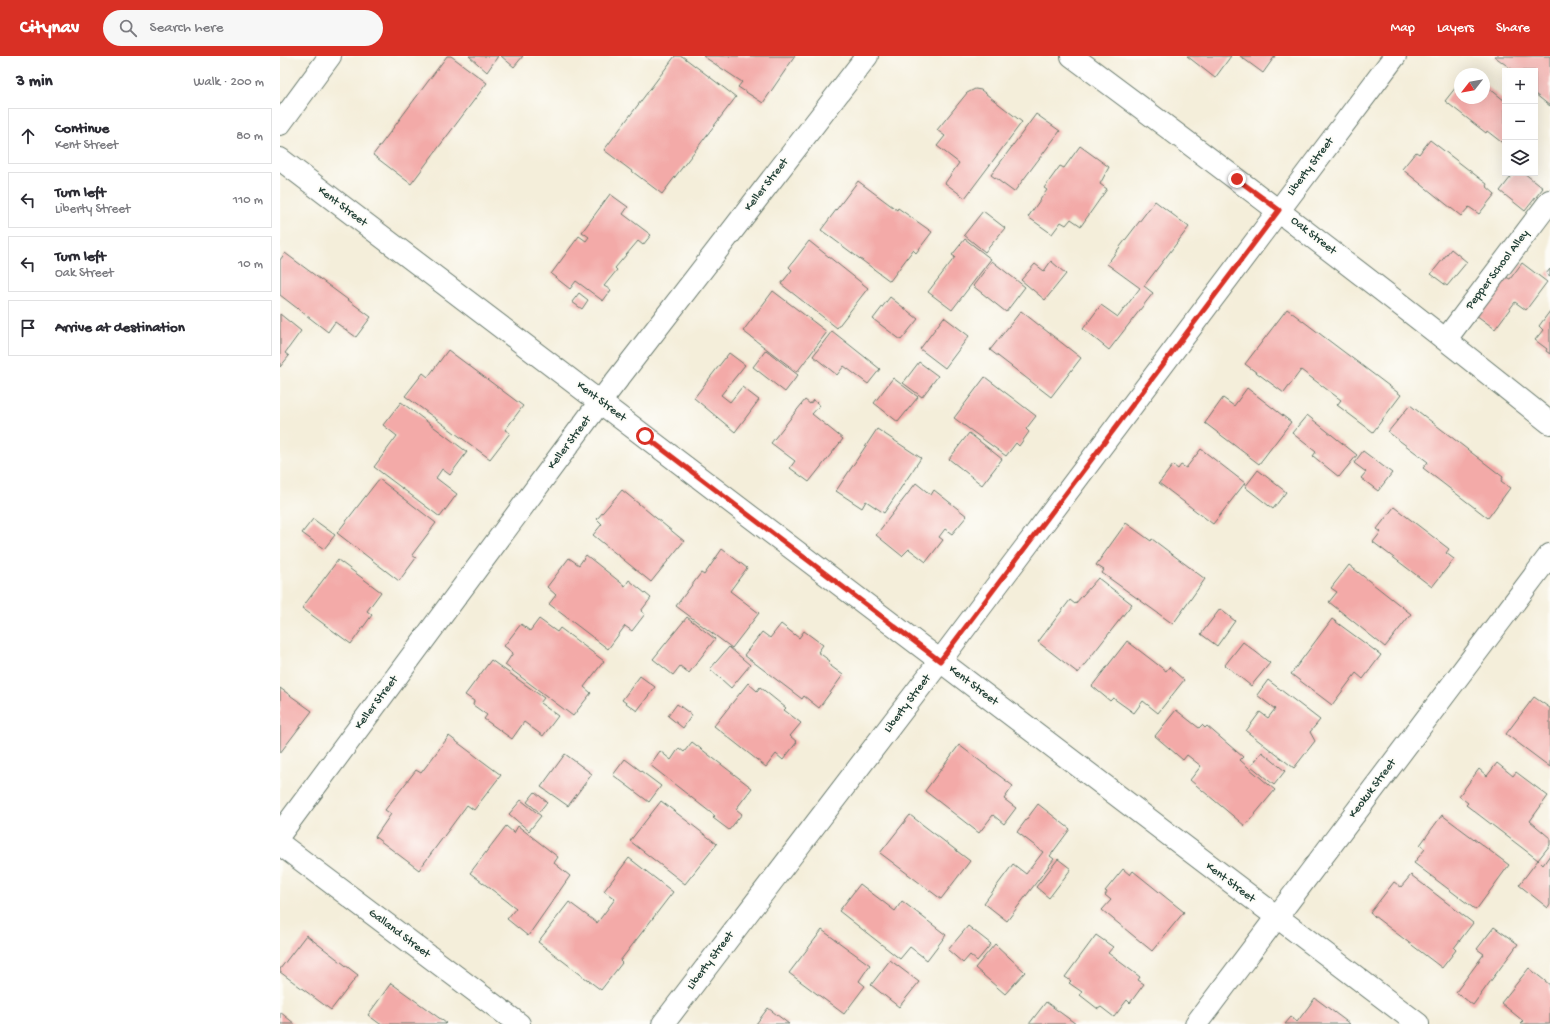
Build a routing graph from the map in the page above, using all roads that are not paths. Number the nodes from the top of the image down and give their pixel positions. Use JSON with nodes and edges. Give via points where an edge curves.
{"nodes":[{"id":1,"x":330,"y":56,"type":"edge"},
{"id":2,"x":867,"y":56,"type":"edge"},
{"id":3,"x":1072,"y":56,"type":"edge"},
{"id":4,"x":1395,"y":56,"type":"edge"},
{"id":5,"x":280,"y":124,"type":"edge"},
{"id":6,"x":280,"y":160,"type":"edge"},
{"id":7,"x":1550,"y":201,"type":"edge"},
{"id":8,"x":1279,"y":210,"type":"junction"},
{"id":9,"x":1446,"y":339,"type":"junction"},
{"id":10,"x":600,"y":402,"type":"junction"},
{"id":11,"x":1550,"y":423,"type":"edge"},
{"id":12,"x":1550,"y":556,"type":"edge"},
{"id":13,"x":940,"y":661,"type":"junction"},
{"id":14,"x":280,"y":834,"type":"edge"},
{"id":15,"x":280,"y":844,"type":"edge"},
{"id":16,"x":1276,"y":918,"type":"junction"},
{"id":17,"x":519,"y":1024,"type":"edge"},
{"id":18,"x":663,"y":1024,"type":"edge"},
{"id":19,"x":1196,"y":1024,"type":"edge"},
{"id":20,"x":1418,"y":1024,"type":"edge"}],
"edges":[{"from":1,"to":5,"type":"street"},
{"from":2,"to":10,"type":"street","name":"Keller Street"},
{"from":3,"to":8,"type":"street","name":"Oak Street"},
{"from":4,"to":8,"type":"street","name":"Liberty Street"},
{"from":6,"to":10,"type":"street","name":"Kent Street"},
{"from":7,"to":9,"type":"street","name":"Pepper School Alley"},
{"from":8,"to":9,"type":"street","name":"Oak Street"},
{"from":8,"to":13,"type":"street","name":"Liberty Street"},
{"from":9,"to":11,"type":"street","name":"Oak Street"},
{"from":10,"to":13,"type":"street","name":"Kent Street"},
{"from":10,"to":14,"type":"street","name":"Keller Street"},
{"from":12,"to":16,"type":"street","name":"Keokuk Street"},
{"from":13,"to":16,"type":"street","name":"Kent Street"},
{"from":13,"to":18,"type":"street","name":"Liberty Street"},
{"from":15,"to":17,"type":"street","name":"Galland Street"},
{"from":16,"to":19,"type":"street","name":"Keokuk Street"},
{"from":16,"to":20,"type":"street","name":"Kent Street"}]}
